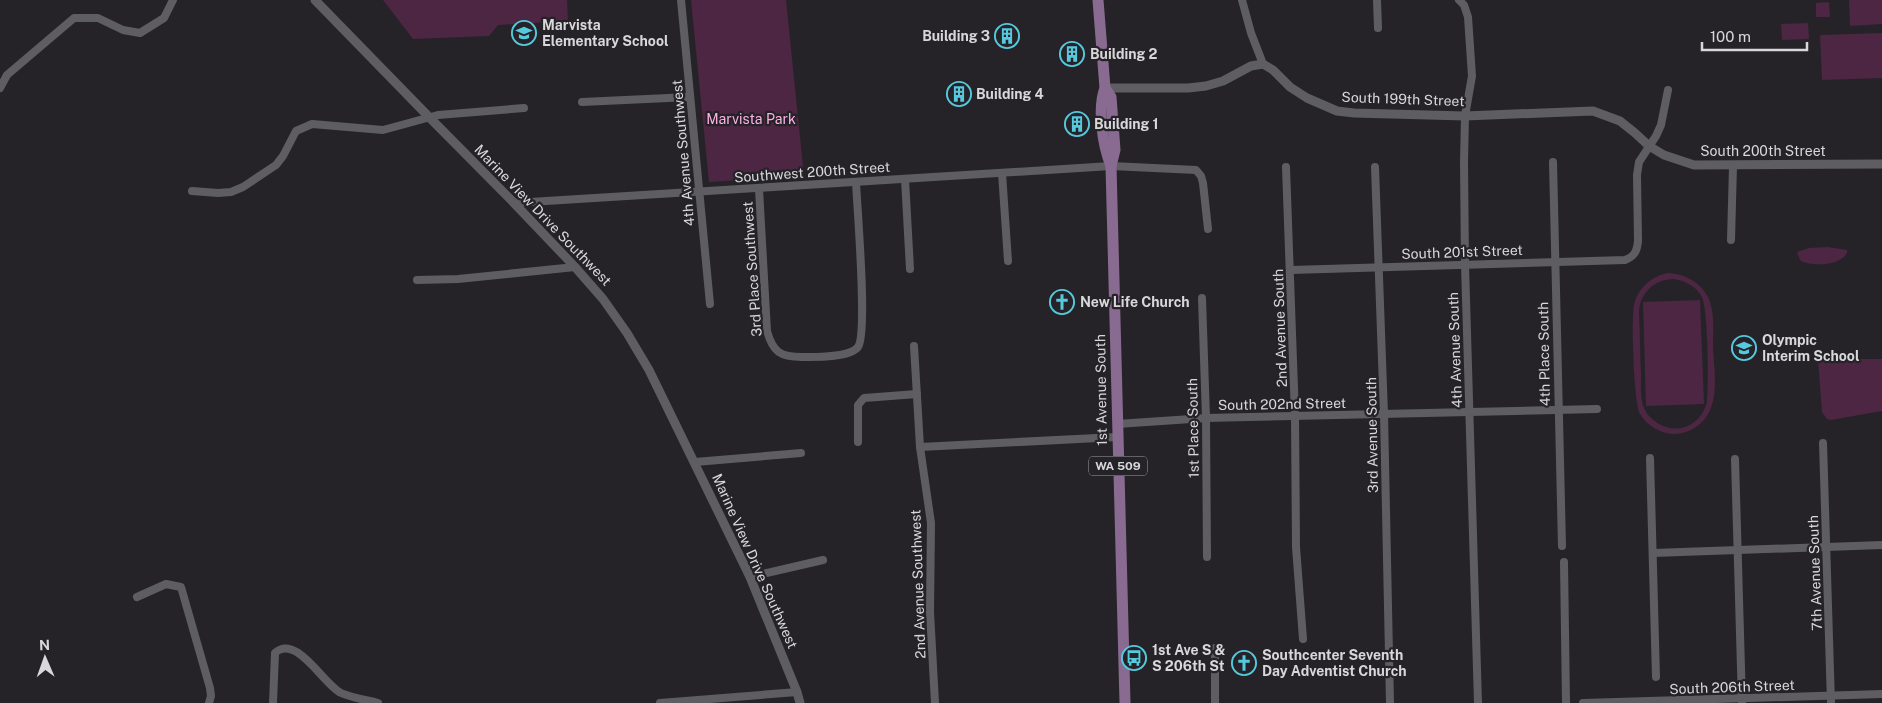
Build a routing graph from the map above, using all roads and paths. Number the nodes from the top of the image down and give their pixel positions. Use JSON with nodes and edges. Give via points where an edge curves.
{"nodes":[{"id":1,"x":173,"y":0,"type":"edge"},
{"id":2,"x":315,"y":0,"type":"edge"},
{"id":3,"x":681,"y":0,"type":"edge"},
{"id":4,"x":1098,"y":0,"type":"edge"},
{"id":5,"x":1242,"y":0,"type":"edge"},
{"id":6,"x":1377,"y":0,"type":"edge"},
{"id":7,"x":1459,"y":0,"type":"edge"},
{"id":8,"x":1378,"y":28,"type":"dead end"},
{"id":9,"x":1263,"y":64,"type":"junction"},
{"id":10,"x":0,"y":88,"type":"edge"},
{"id":11,"x":1105,"y":88,"type":"junction"},
{"id":12,"x":1668,"y":90,"type":"dead end"},
{"id":13,"x":690,"y":97,"type":"junction"},
{"id":14,"x":582,"y":102,"type":"dead end"},
{"id":15,"x":524,"y":108,"type":"dead end"},
{"id":16,"x":1465,"y":116,"type":"junction"},
{"id":17,"x":429,"y":117,"type":"junction"},
{"id":18,"x":1648,"y":146,"type":"junction"},
{"id":19,"x":1552,"y":162,"type":"dead end"},
{"id":20,"x":1882,"y":164,"type":"edge"},
{"id":21,"x":1111,"y":166,"type":"junction"},
{"id":22,"x":1733,"y":166,"type":"junction"},
{"id":23,"x":1286,"y":167,"type":"dead end"},
{"id":24,"x":1375,"y":167,"type":"dead end"},
{"id":25,"x":1002,"y":173,"type":"junction"},
{"id":26,"x":905,"y":179,"type":"junction"},
{"id":27,"x":856,"y":182,"type":"junction"},
{"id":28,"x":759,"y":189,"type":"junction"},
{"id":29,"x":192,"y":191,"type":"dead end"},
{"id":30,"x":700,"y":191,"type":"junction"},
{"id":31,"x":514,"y":202,"type":"junction"},
{"id":32,"x":1208,"y":229,"type":"dead end"},
{"id":33,"x":1731,"y":240,"type":"dead end"},
{"id":34,"x":1008,"y":261,"type":"dead end"},
{"id":35,"x":1555,"y":262,"type":"junction"},
{"id":36,"x":1465,"y":265,"type":"junction"},
{"id":37,"x":575,"y":267,"type":"junction"},
{"id":38,"x":1380,"y":268,"type":"junction"},
{"id":39,"x":910,"y":269,"type":"dead end"},
{"id":40,"x":1291,"y":270,"type":"junction"},
{"id":41,"x":418,"y":280,"type":"dead end"},
{"id":42,"x":1202,"y":298,"type":"dead end"},
{"id":43,"x":710,"y":304,"type":"dead end"},
{"id":44,"x":914,"y":346,"type":"dead end"},
{"id":45,"x":917,"y":394,"type":"junction"},
{"id":46,"x":1597,"y":409,"type":"dead end"},
{"id":47,"x":1558,"y":410,"type":"junction"},
{"id":48,"x":1470,"y":411,"type":"junction"},
{"id":49,"x":1384,"y":414,"type":"junction"},
{"id":50,"x":1295,"y":416,"type":"junction"},
{"id":51,"x":1206,"y":418,"type":"junction"},
{"id":52,"x":1117,"y":424,"type":"junction"},
{"id":53,"x":1117,"y":437,"type":"junction"},
{"id":54,"x":858,"y":442,"type":"dead end"},
{"id":55,"x":1823,"y":443,"type":"dead end"},
{"id":56,"x":920,"y":447,"type":"junction"},
{"id":57,"x":801,"y":453,"type":"dead end"},
{"id":58,"x":1650,"y":458,"type":"dead end"},
{"id":59,"x":1735,"y":459,"type":"dead end"},
{"id":60,"x":695,"y":462,"type":"junction"},
{"id":61,"x":1882,"y":545,"type":"edge"},
{"id":62,"x":1562,"y":546,"type":"dead end"},
{"id":63,"x":1826,"y":548,"type":"junction"},
{"id":64,"x":1738,"y":550,"type":"junction"},
{"id":65,"x":1653,"y":553,"type":"junction"},
{"id":66,"x":1207,"y":557,"type":"dead end"},
{"id":67,"x":823,"y":560,"type":"dead end"},
{"id":68,"x":1564,"y":562,"type":"dead end"},
{"id":69,"x":750,"y":577,"type":"junction"},
{"id":70,"x":137,"y":597,"type":"dead end"},
{"id":71,"x":1303,"y":638,"type":"dead end"},
{"id":72,"x":1215,"y":648,"type":"dead end"},
{"id":73,"x":1656,"y":677,"type":"dead end"},
{"id":74,"x":798,"y":692,"type":"junction"},
{"id":75,"x":1882,"y":694,"type":"edge"},
{"id":76,"x":1831,"y":699,"type":"edge"},
{"id":77,"x":1742,"y":701,"type":"edge"},
{"id":78,"x":1653,"y":702,"type":"edge"},
{"id":79,"x":208,"y":703,"type":"edge"},
{"id":80,"x":273,"y":703,"type":"edge"},
{"id":81,"x":378,"y":703,"type":"edge"},
{"id":82,"x":660,"y":703,"type":"edge"},
{"id":83,"x":800,"y":703,"type":"edge"},
{"id":84,"x":934,"y":703,"type":"edge"},
{"id":85,"x":1125,"y":703,"type":"edge"},
{"id":86,"x":1215,"y":703,"type":"edge"},
{"id":87,"x":1390,"y":703,"type":"edge"},
{"id":88,"x":1478,"y":703,"type":"edge"},
{"id":89,"x":1566,"y":703,"type":"edge"},
{"id":90,"x":1583,"y":703,"type":"edge"}],
"edges":[{"from":1,"to":10,"type":"street","via":[[164,18],[140,33],[123,30],[98,18],[74,18],[7,75]]},
{"from":2,"to":17,"type":"street","name":"Marine View Drive Southwest"},
{"from":3,"to":13,"type":"street","name":"4th Avenue Southwest"},
{"from":4,"to":11,"type":"main road","name":"1st Avenue South","number":"WA 509"},
{"from":5,"to":9,"type":"street"},
{"from":6,"to":8,"type":"street"},
{"from":7,"to":16,"type":"street","name":"4th Avenue South","via":[[1468,17],[1471,39],[1472,76]]},
{"from":9,"to":11,"type":"street","via":[[1206,86]]},
{"from":9,"to":16,"type":"street","name":"South 199th Street","via":[[1307,98],[1337,111]]},
{"from":11,"to":21,"type":"main road","name":"1st Avenue South","number":"WA 509","via":[[1111,97],[1115,150]]},
{"from":12,"to":18,"type":"street","via":[[1660,125]]},
{"from":13,"to":14,"type":"street"},
{"from":13,"to":30,"type":"street","name":"4th Avenue Southwest"},
{"from":15,"to":17,"type":"street"},
{"from":16,"to":18,"type":"street","name":"South 199th Street","via":[[1593,110],[1620,121]]},
{"from":16,"to":36,"type":"street","name":"4th Avenue South"},
{"from":17,"to":29,"type":"street","via":[[383,130],[324,124],[304,126],[296,131],[276,165],[256,180],[231,192]]},
{"from":17,"to":31,"type":"street","name":"Marine View Drive Southwest"},
{"from":18,"to":22,"type":"street","name":"South 200th Street","via":[[1694,165]]},
{"from":18,"to":35,"type":"street","name":"South 201st Street","via":[[1639,162],[1637,175],[1638,240],[1634,255],[1624,260]]},
{"from":19,"to":35,"type":"street","name":"4th Place South"},
{"from":20,"to":22,"type":"street","name":"South 200th Street"},
{"from":21,"to":25,"type":"street","name":"Southwest 200th Street"},
{"from":21,"to":32,"type":"street","via":[[1196,170],[1203,183]]},
{"from":21,"to":52,"type":"main road","name":"1st Avenue South","number":"WA 509"},
{"from":22,"to":33,"type":"street"},
{"from":23,"to":40,"type":"street","name":"2nd Avenue South"},
{"from":24,"to":38,"type":"street","name":"3rd Avenue South"},
{"from":25,"to":26,"type":"street","name":"Southwest 200th Street"},
{"from":25,"to":34,"type":"street"},
{"from":26,"to":27,"type":"street","name":"Southwest 200th Street"},
{"from":26,"to":39,"type":"street"},
{"from":27,"to":28,"type":"street","name":"Southwest 200th Street"},
{"from":27,"to":28,"type":"street","name":"3rd Place Southwest","via":[[863,328],[858,347],[839,355],[791,357],[782,355],[771,343],[767,331]]},
{"from":28,"to":30,"type":"street","name":"Southwest 200th Street"},
{"from":30,"to":31,"type":"street","name":"Southwest 200th Street"},
{"from":30,"to":43,"type":"street","name":"4th Avenue Southwest"},
{"from":31,"to":37,"type":"street","name":"Marine View Drive Southwest"},
{"from":35,"to":36,"type":"street","name":"South 201st Street"},
{"from":35,"to":47,"type":"street","name":"4th Place South"},
{"from":36,"to":38,"type":"street","name":"South 201st Street"},
{"from":36,"to":48,"type":"street","name":"4th Avenue South"},
{"from":37,"to":41,"type":"street"},
{"from":37,"to":60,"type":"street","name":"Marine View Drive Southwest","via":[[603,299],[631,340]]},
{"from":38,"to":40,"type":"street","name":"South 201st Street"},
{"from":38,"to":49,"type":"street","name":"3rd Avenue South"},
{"from":40,"to":50,"type":"street","name":"2nd Avenue South"},
{"from":42,"to":51,"type":"street","name":"1st Place South"},
{"from":44,"to":45,"type":"street","name":"2nd Avenue Southwest"},
{"from":45,"to":54,"type":"street","via":[[860,400]]},
{"from":45,"to":56,"type":"street","name":"2nd Avenue Southwest"},
{"from":46,"to":47,"type":"street","name":"South 202nd Street"},
{"from":47,"to":48,"type":"street","name":"South 202nd Street"},
{"from":47,"to":62,"type":"street","name":"4th Place South"},
{"from":48,"to":49,"type":"street","name":"South 202nd Street"},
{"from":48,"to":88,"type":"street","name":"4th Avenue South"},
{"from":49,"to":50,"type":"street","name":"South 202nd Street"},
{"from":49,"to":87,"type":"street","name":"3rd Avenue South"},
{"from":50,"to":51,"type":"street","name":"South 202nd Street"},
{"from":50,"to":71,"type":"street","name":"2nd Avenue South","via":[[1296,547]]},
{"from":51,"to":52,"type":"street","name":"South 202nd Street"},
{"from":51,"to":66,"type":"street","name":"1st Place South"},
{"from":52,"to":53,"type":"main road","name":"1st Avenue South","number":"WA 509"},
{"from":53,"to":56,"type":"street"},
{"from":53,"to":85,"type":"main road","name":"1st Avenue South","number":"WA 509"},
{"from":55,"to":63,"type":"street","name":"7th Avenue South"},
{"from":56,"to":84,"type":"street","name":"2nd Avenue Southwest","via":[[932,523],[930,612]]},
{"from":57,"to":60,"type":"street"},
{"from":58,"to":65,"type":"street"},
{"from":59,"to":64,"type":"street"},
{"from":60,"to":69,"type":"street","name":"Marine View Drive Southwest"},
{"from":61,"to":63,"type":"street"},
{"from":63,"to":64,"type":"street"},
{"from":63,"to":76,"type":"street","name":"7th Avenue South"},
{"from":64,"to":65,"type":"street"},
{"from":64,"to":77,"type":"street"},
{"from":65,"to":73,"type":"street"},
{"from":67,"to":69,"type":"street"},
{"from":68,"to":89,"type":"street"},
{"from":69,"to":74,"type":"street","name":"Marine View Drive Southwest"},
{"from":70,"to":79,"type":"street","via":[[166,584],[181,587],[210,688]]},
{"from":72,"to":86,"type":"street"},
{"from":74,"to":82,"type":"street"},
{"from":74,"to":83,"type":"street","name":"Marine View Drive Southwest"},
{"from":75,"to":76,"type":"street","name":"South 206th Street"},
{"from":76,"to":77,"type":"street","name":"South 206th Street"},
{"from":77,"to":78,"type":"street","name":"South 206th Street"},
{"from":78,"to":90,"type":"street","name":"South 206th Street"},
{"from":80,"to":81,"type":"street","via":[[274,653],[284,648],[297,653],[340,693]]}]}
